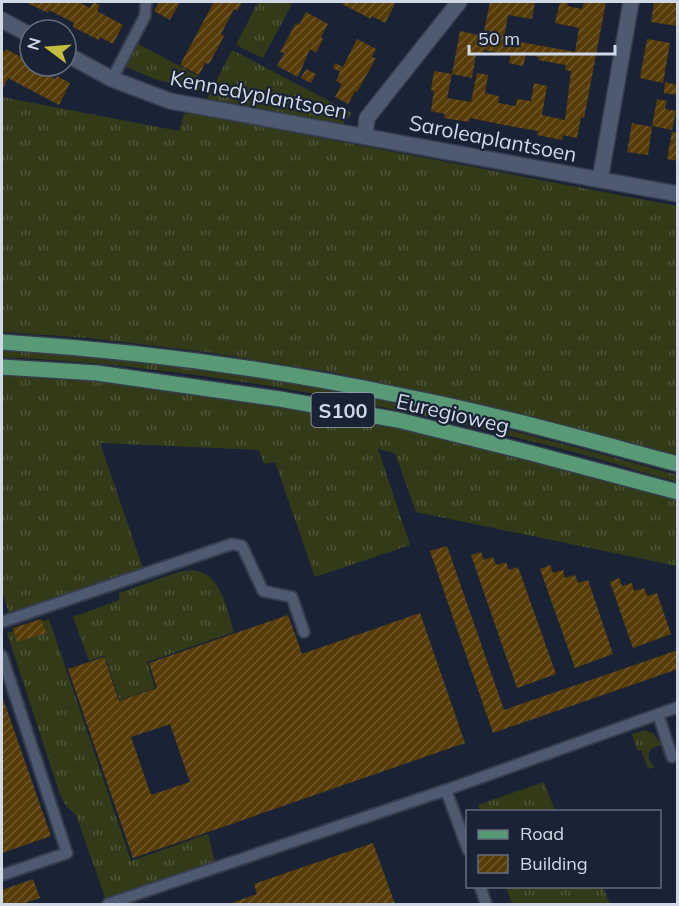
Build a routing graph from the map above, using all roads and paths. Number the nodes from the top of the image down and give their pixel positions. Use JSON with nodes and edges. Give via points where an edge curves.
{"nodes":[{"id":1,"x":146,"y":2,"type":"edge"},
{"id":2,"x":459,"y":2,"type":"edge"},
{"id":3,"x":631,"y":2,"type":"edge"},
{"id":4,"x":2,"y":20,"type":"edge"},
{"id":5,"x":18,"y":29,"type":"edge"},
{"id":6,"x":78,"y":61,"type":"edge"},
{"id":7,"x":112,"y":79,"type":"junction"},
{"id":8,"x":364,"y":135,"type":"junction"},
{"id":9,"x":600,"y":180,"type":"junction"},
{"id":10,"x":678,"y":194,"type":"edge"},
{"id":11,"x":2,"y":342,"type":"edge"},
{"id":12,"x":2,"y":367,"type":"edge"},
{"id":13,"x":678,"y":464,"type":"edge"},
{"id":14,"x":678,"y":492,"type":"edge"},
{"id":15,"x":2,"y":622,"type":"edge"},
{"id":16,"x":304,"y":632,"type":"dead end"},
{"id":17,"x":2,"y":656,"type":"edge"},
{"id":18,"x":678,"y":707,"type":"edge"},
{"id":19,"x":658,"y":714,"type":"junction"},
{"id":20,"x":672,"y":757,"type":"dead end"},
{"id":21,"x":446,"y":790,"type":"junction"},
{"id":22,"x":466,"y":845,"type":"edge"},
{"id":23,"x":2,"y":875,"type":"edge"},
{"id":24,"x":481,"y":888,"type":"edge"},
{"id":25,"x":108,"y":904,"type":"edge"},
{"id":26,"x":486,"y":904,"type":"edge"}],
"edges":[{"from":1,"to":7,"type":"lane","via":[[145,16]]},
{"from":2,"to":8,"type":"street","name":"Saroleaplantsoen","via":[[367,118]]},
{"from":3,"to":9,"type":"street","name":"Saroleaplantsoen"},
{"from":4,"to":5,"type":"street"},
{"from":6,"to":7,"type":"street","name":"Kennedyplantsoen"},
{"from":7,"to":8,"type":"street","name":"Kennedyplantsoen","via":[[170,101]]},
{"from":8,"to":9,"type":"street","name":"Saroleaplantsoen"},
{"from":9,"to":10,"type":"street"},
{"from":11,"to":13,"type":"main road","name":"Euregioweg","number":"S100","via":[[193,361],[403,396]]},
{"from":12,"to":14,"type":"main road","name":"Euregioweg","number":"S100","via":[[97,373],[398,420]]},
{"from":15,"to":16,"type":"lane","via":[[232,544],[242,546],[262,591],[292,597]]},
{"from":17,"to":23,"type":"lane","via":[[67,853]]},
{"from":18,"to":19,"type":"lane"},
{"from":19,"to":20,"type":"lane"},
{"from":19,"to":21,"type":"lane"},
{"from":21,"to":22,"type":"lane"},
{"from":21,"to":25,"type":"lane"},
{"from":24,"to":26,"type":"lane"}]}
